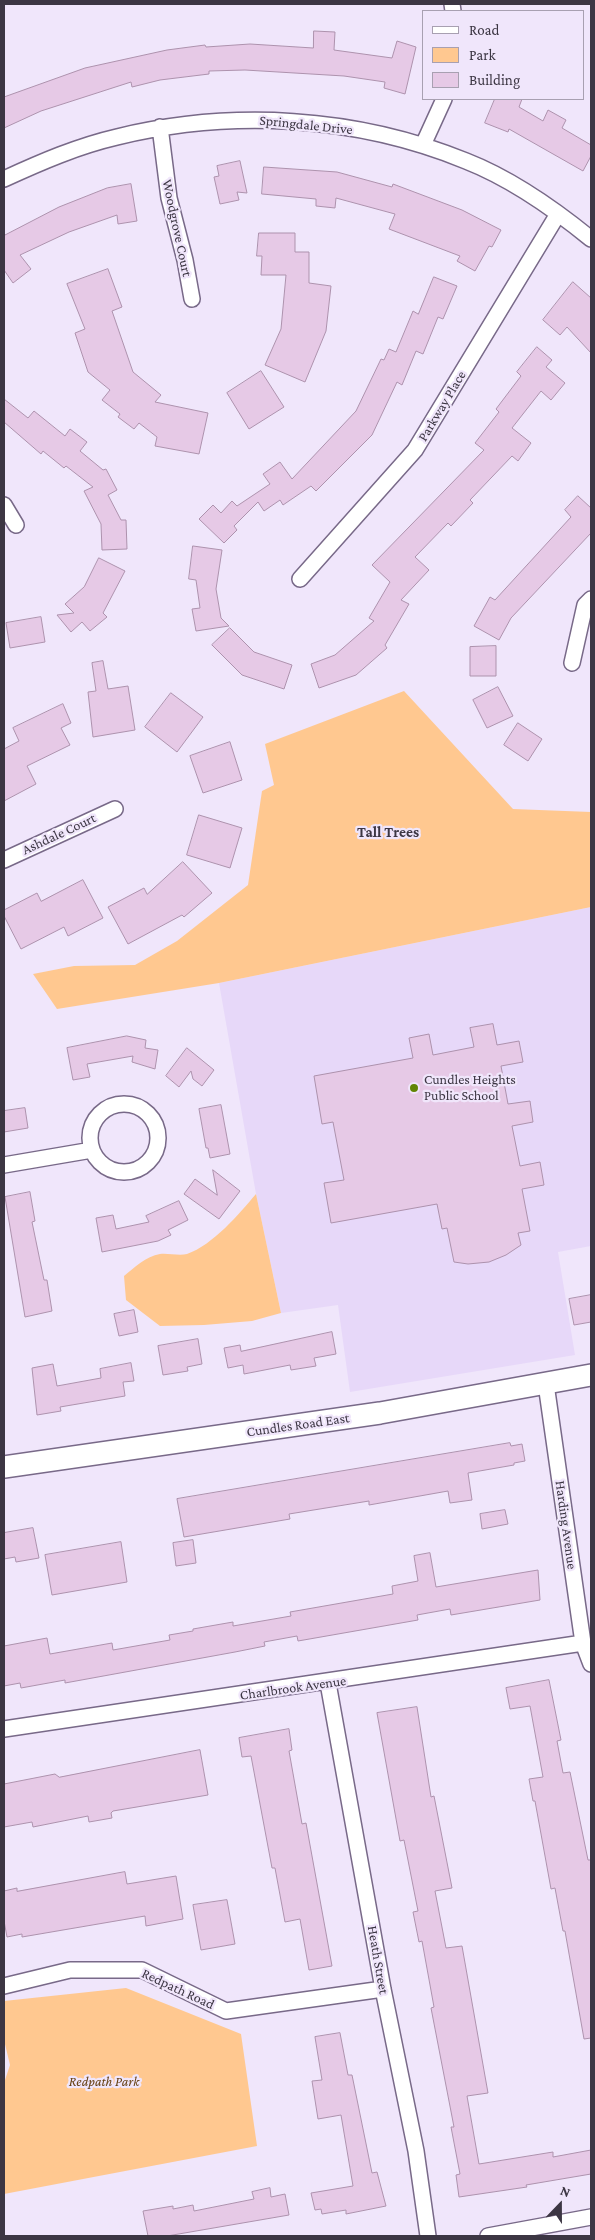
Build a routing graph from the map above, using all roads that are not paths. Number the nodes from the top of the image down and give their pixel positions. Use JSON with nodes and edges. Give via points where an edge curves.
{"nodes":[{"id":1,"x":444,"y":100,"type":"edge"},
{"id":2,"x":160,"y":127,"type":"junction"},
{"id":3,"x":423,"y":145,"type":"junction"},
{"id":4,"x":4,"y":179,"type":"edge"},
{"id":5,"x":558,"y":214,"type":"junction"},
{"id":6,"x":591,"y":238,"type":"edge"},
{"id":7,"x":192,"y":299,"type":"dead end"},
{"id":8,"x":4,"y":505,"type":"edge"},
{"id":9,"x":16,"y":525,"type":"dead end"},
{"id":10,"x":300,"y":579,"type":"dead end"},
{"id":11,"x":591,"y":599,"type":"edge"},
{"id":12,"x":572,"y":663,"type":"dead end"},
{"id":13,"x":115,"y":809,"type":"dead end"},
{"id":14,"x":4,"y":860,"type":"edge"},
{"id":15,"x":92,"y":1150,"type":"junction"},
{"id":16,"x":4,"y":1165,"type":"edge"},
{"id":17,"x":591,"y":1375,"type":"edge"},
{"id":18,"x":546,"y":1384,"type":"junction"},
{"id":19,"x":4,"y":1467,"type":"edge"},
{"id":20,"x":583,"y":1643,"type":"junction"},
{"id":21,"x":591,"y":1664,"type":"edge"},
{"id":22,"x":328,"y":1683,"type":"junction"},
{"id":23,"x":4,"y":1729,"type":"edge"},
{"id":24,"x":4,"y":1986,"type":"edge"},
{"id":25,"x":383,"y":1989,"type":"junction"},
{"id":26,"x":591,"y":2217,"type":"edge"},
{"id":27,"x":428,"y":2236,"type":"edge"},
{"id":28,"x":488,"y":2236,"type":"edge"}],
"edges":[{"from":1,"to":3,"type":"street"},
{"from":2,"to":3,"type":"street","name":"Springdale Drive","via":[[206,121],[275,119],[337,126]]},
{"from":2,"to":4,"type":"street","name":"Springdale Drive","via":[[53,157]]},
{"from":2,"to":7,"type":"street","name":"Woodgrove Court","via":[[169,198]]},
{"from":3,"to":5,"type":"street","name":"Springdale Drive","via":[[499,176]]},
{"from":5,"to":6,"type":"street","name":"Springdale Drive"},
{"from":5,"to":10,"type":"street","name":"Parkway Place","via":[[415,450]]},
{"from":8,"to":9,"type":"street"},
{"from":11,"to":12,"type":"street","via":[[585,605]]},
{"from":13,"to":14,"type":"street","name":"Ashdale Court"},
{"from":15,"to":15,"type":"street","via":[[100,1162],[112,1170],[137,1170],[155,1153],[158,1128],[140,1108],[119,1104],[108,1108],[96,1119],[91,1134]]},
{"from":15,"to":16,"type":"street"},
{"from":17,"to":18,"type":"main road","name":"Cundles Road East"},
{"from":18,"to":19,"type":"main road","name":"Cundles Road East","via":[[380,1413]]},
{"from":18,"to":20,"type":"street","name":"Harding Avenue"},
{"from":20,"to":21,"type":"street","name":"Harding Avenue"},
{"from":20,"to":22,"type":"street","name":"Charlbrook Avenue"},
{"from":22,"to":23,"type":"street","name":"Charlbrook Avenue"},
{"from":22,"to":25,"type":"street","name":"Heath Street"},
{"from":24,"to":25,"type":"street","name":"Redpath Road","via":[[70,1970],[142,1970],[226,2011]]},
{"from":25,"to":27,"type":"street","name":"Heath Street","via":[[416,2151]]},
{"from":26,"to":28,"type":"street"}]}
